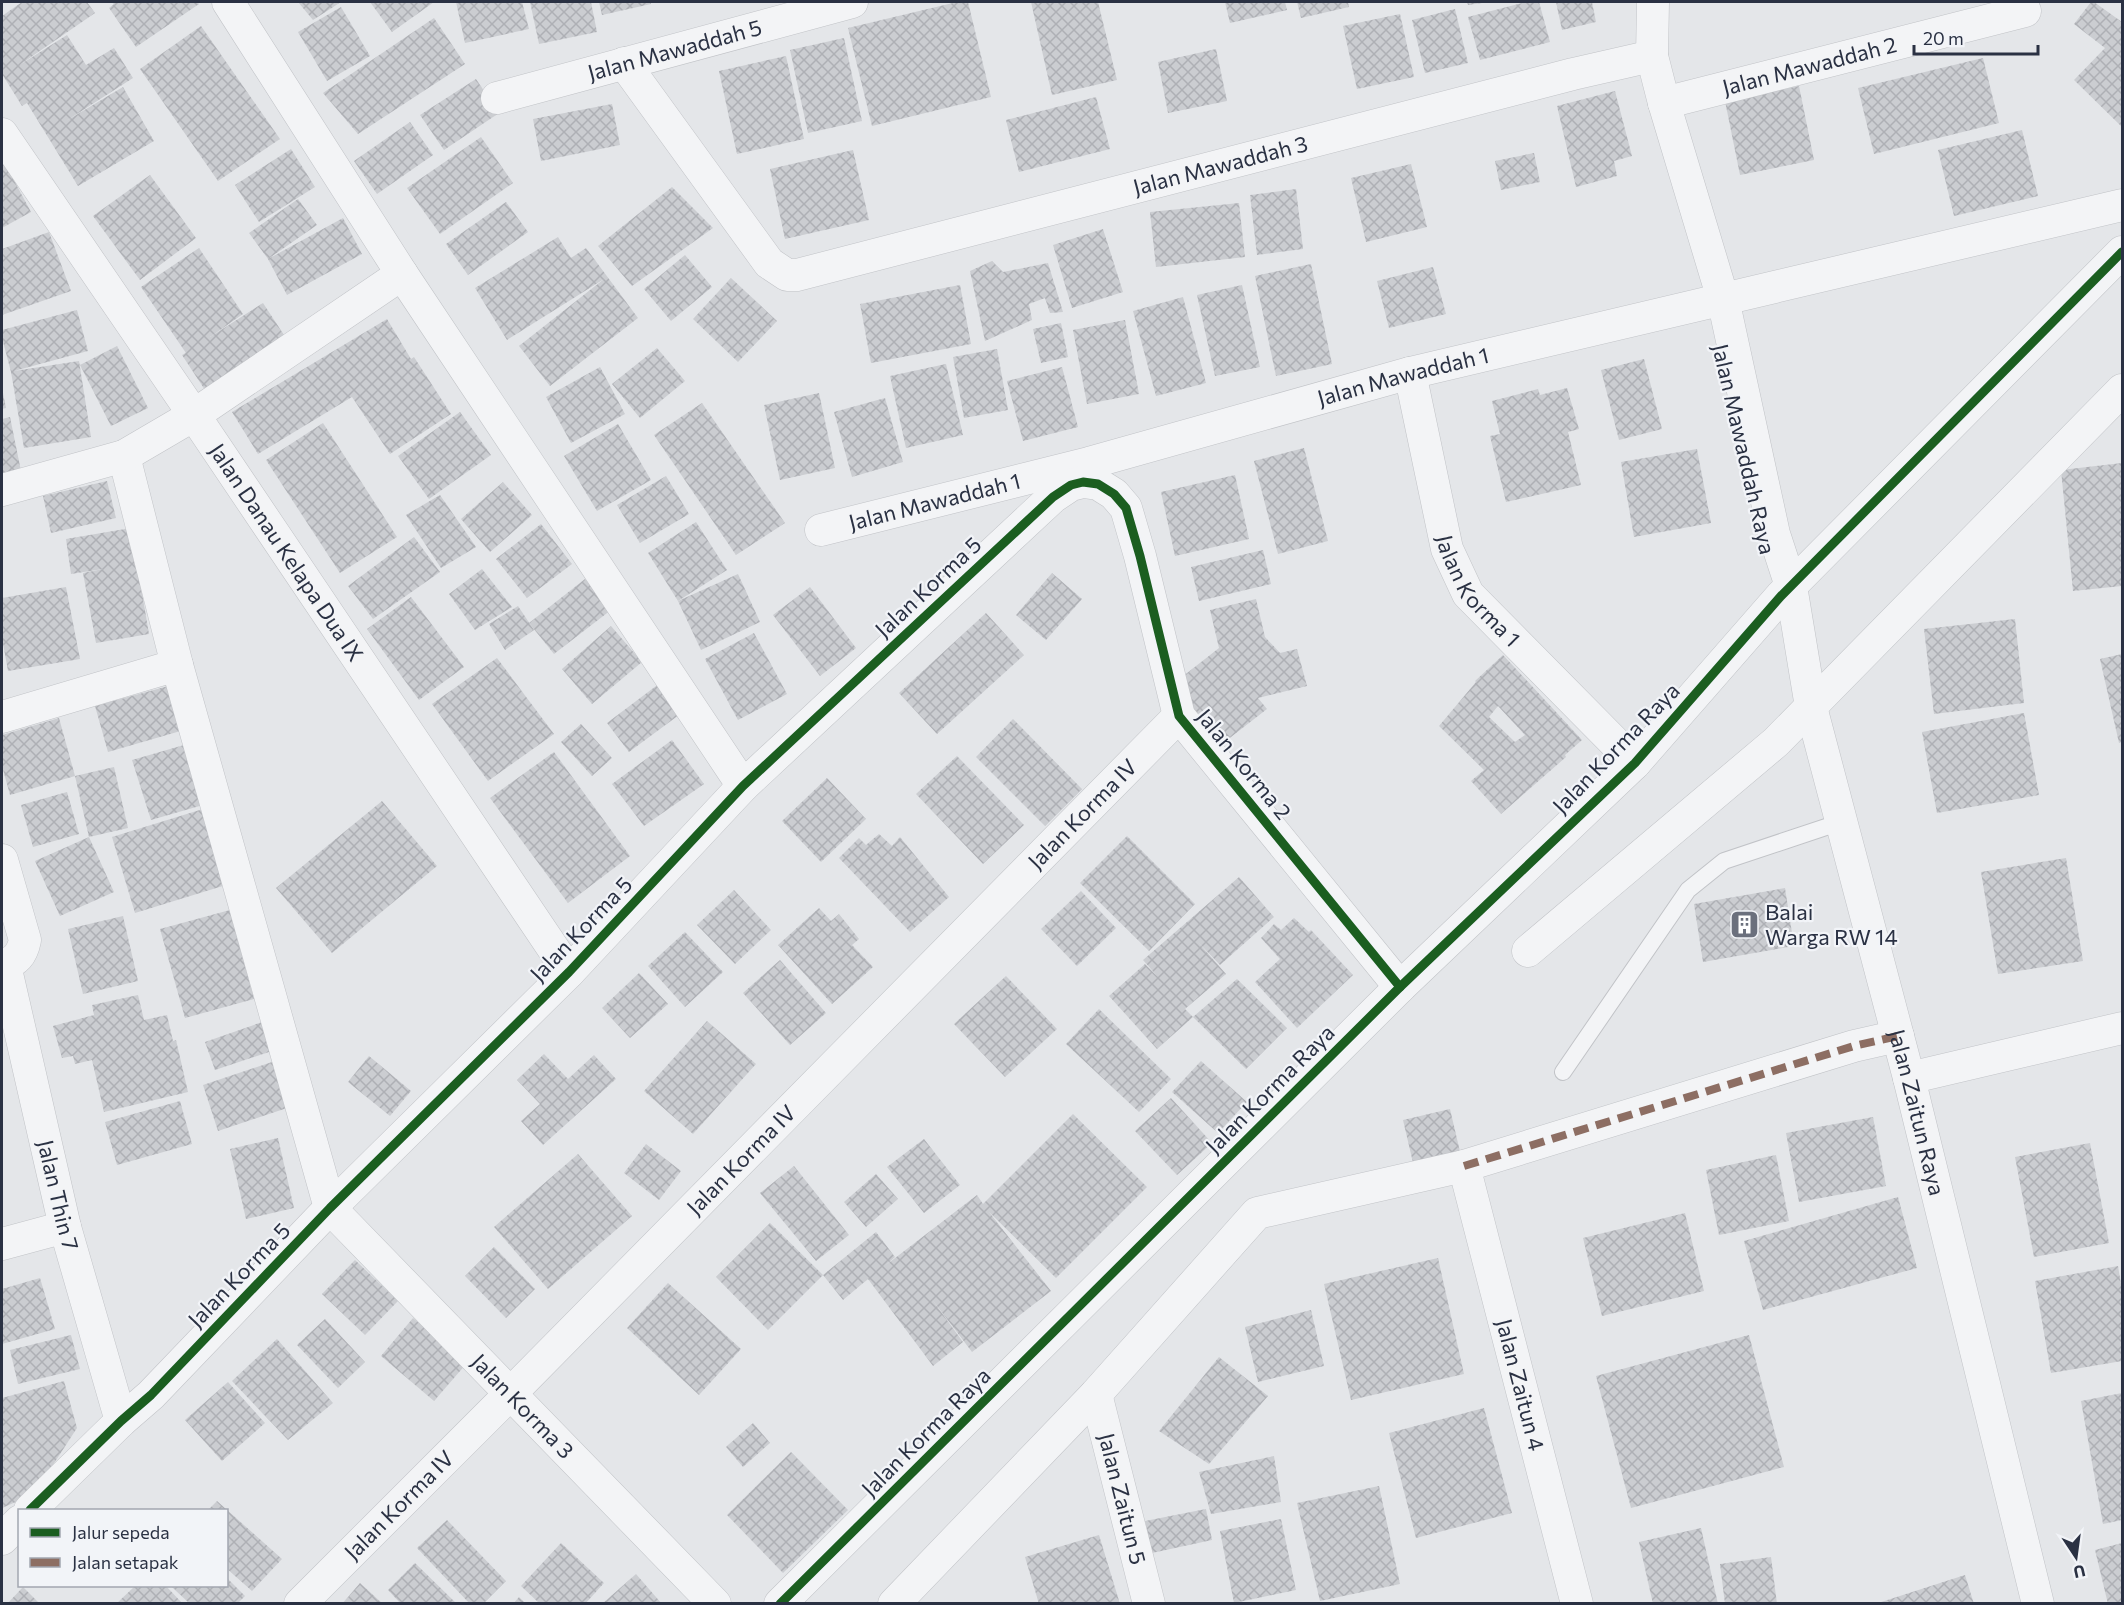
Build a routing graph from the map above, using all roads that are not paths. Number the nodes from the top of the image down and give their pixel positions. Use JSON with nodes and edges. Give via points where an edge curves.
{"nodes":[{"id":1,"x":228,"y":2,"type":"edge"},
{"id":2,"x":852,"y":2,"type":"edge"},
{"id":3,"x":1641,"y":2,"type":"edge"},
{"id":4,"x":1653,"y":2,"type":"edge"},
{"id":5,"x":2025,"y":11,"type":"dead end"},
{"id":6,"x":1646,"y":57,"type":"junction"},
{"id":7,"x":624,"y":63,"type":"junction"},
{"id":8,"x":497,"y":98,"type":"dead end"},
{"id":9,"x":1664,"y":103,"type":"junction"},
{"id":10,"x":2,"y":134,"type":"edge"},
{"id":11,"x":2122,"y":205,"type":"edge"},
{"id":12,"x":2122,"y":252,"type":"edge"},
{"id":13,"x":402,"y":274,"type":"junction"},
{"id":14,"x":1717,"y":301,"type":"junction"},
{"id":15,"x":1410,"y":373,"type":"junction"},
{"id":16,"x":2122,"y":390,"type":"edge"},
{"id":17,"x":194,"y":415,"type":"junction"},
{"id":18,"x":124,"y":456,"type":"junction"},
{"id":19,"x":1084,"y":473,"type":"junction"},
{"id":20,"x":2,"y":490,"type":"edge"},
{"id":21,"x":821,"y":530,"type":"dead end"},
{"id":22,"x":1786,"y":591,"type":"junction"},
{"id":23,"x":1797,"y":622,"type":"joint"},
{"id":24,"x":177,"y":665,"type":"junction"},
{"id":25,"x":1810,"y":707,"type":"junction"},
{"id":26,"x":1179,"y":716,"type":"junction"},
{"id":27,"x":2,"y":717,"type":"edge"},
{"id":28,"x":1635,"y":763,"type":"junction"},
{"id":29,"x":743,"y":786,"type":"junction"},
{"id":30,"x":1841,"y":822,"type":"junction"},
{"id":31,"x":2,"y":860,"type":"edge"},
{"id":32,"x":1528,"y":951,"type":"dead end"},
{"id":33,"x":3,"y":965,"type":"edge"},
{"id":34,"x":569,"y":972,"type":"junction"},
{"id":35,"x":1400,"y":987,"type":"junction"},
{"id":36,"x":2122,"y":1028,"type":"edge"},
{"id":37,"x":1898,"y":1036,"type":"junction"},
{"id":38,"x":1563,"y":1072,"type":"dead end"},
{"id":39,"x":1909,"y":1078,"type":"junction"},
{"id":40,"x":1464,"y":1166,"type":"junction"},
{"id":41,"x":330,"y":1208,"type":"junction"},
{"id":42,"x":65,"y":1227,"type":"junction"},
{"id":43,"x":2,"y":1244,"type":"edge"},
{"id":44,"x":510,"y":1394,"type":"junction"},
{"id":45,"x":1096,"y":1394,"type":"junction"},
{"id":46,"x":121,"y":1421,"type":"junction"},
{"id":47,"x":31,"y":1509,"type":"edge"},
{"id":48,"x":18,"y":1523,"type":"edge"},
{"id":49,"x":2,"y":1539,"type":"edge"},
{"id":50,"x":300,"y":1604,"type":"edge"},
{"id":51,"x":715,"y":1604,"type":"edge"},
{"id":52,"x":780,"y":1604,"type":"edge"},
{"id":53,"x":894,"y":1604,"type":"edge"},
{"id":54,"x":1149,"y":1604,"type":"edge"},
{"id":55,"x":1577,"y":1604,"type":"edge"},
{"id":56,"x":2038,"y":1604,"type":"edge"}],
"edges":[{"from":1,"to":13,"type":"street"},
{"from":2,"to":7,"type":"street","name":"Jalan Mawaddah 5"},
{"from":3,"to":6,"type":"street","name":"Jalan Mawaddah Raya"},
{"from":4,"to":6,"type":"street","name":"Jalan Mawaddah Raya"},
{"from":5,"to":9,"type":"street","name":"Jalan Mawaddah 2"},
{"from":6,"to":7,"type":"street","name":"Jalan Mawaddah 3","via":[[797,275],[787,275],[769,263]]},
{"from":6,"to":9,"type":"street","name":"Jalan Mawaddah Raya"},
{"from":6,"to":14,"type":"street","name":"Jalan Mawaddah Raya","via":[[1650,102]]},
{"from":7,"to":8,"type":"street","name":"Jalan Mawaddah 5"},
{"from":9,"to":14,"type":"street","name":"Jalan Mawaddah Raya"},
{"from":10,"to":17,"type":"street","name":"Jalan Danau Kelapa Dua IX"},
{"from":11,"to":14,"type":"street","name":"Jalan Mawaddah 1"},
{"from":12,"to":22,"type":"street","name":"Jalan Korma Raya"},
{"from":13,"to":17,"type":"street"},
{"from":13,"to":29,"type":"street"},
{"from":14,"to":15,"type":"street","name":"Jalan Mawaddah 1"},
{"from":14,"to":22,"type":"street","name":"Jalan Mawaddah Raya"},
{"from":15,"to":19,"type":"street","name":"Jalan Mawaddah 1"},
{"from":15,"to":28,"type":"street","name":"Jalan Korma 1","via":[[1446,549],[1468,594]]},
{"from":16,"to":25,"type":"street"},
{"from":17,"to":18,"type":"street"},
{"from":17,"to":34,"type":"street","name":"Jalan Danau Kelapa Dua IX"},
{"from":18,"to":20,"type":"street"},
{"from":18,"to":24,"type":"street"},
{"from":19,"to":21,"type":"street","name":"Jalan Mawaddah 1"},
{"from":19,"to":26,"type":"street","name":"Jalan Korma 2","via":[[1114,494],[1126,508]]},
{"from":19,"to":29,"type":"street","name":"Jalan Korma 5","via":[[1053,497]]},
{"from":22,"to":23,"type":"street","name":"Jalan Mawaddah Raya"},
{"from":22,"to":28,"type":"street","name":"Jalan Korma Raya"},
{"from":23,"to":25,"type":"street","name":"Jalan Zaitun Raya"},
{"from":24,"to":27,"type":"street"},
{"from":24,"to":41,"type":"street"},
{"from":25,"to":30,"type":"street","name":"Jalan Zaitun Raya"},
{"from":25,"to":32,"type":"street","via":[[1776,742]]},
{"from":26,"to":35,"type":"street","name":"Jalan Korma 2"},
{"from":26,"to":44,"type":"street","name":"Jalan Korma IV"},
{"from":28,"to":35,"type":"street","name":"Jalan Korma Raya"},
{"from":29,"to":34,"type":"street","name":"Jalan Korma 5"},
{"from":30,"to":37,"type":"street","name":"Jalan Zaitun Raya"},
{"from":30,"to":38,"type":"lane","via":[[1724,861],[1709,871],[1682,898]]},
{"from":31,"to":33,"type":"street","via":[[25,940],[17,959]]},
{"from":33,"to":42,"type":"street","name":"Jalan Thin 7"},
{"from":34,"to":41,"type":"street","name":"Jalan Korma 5"},
{"from":35,"to":52,"type":"street","name":"Jalan Korma Raya"},
{"from":36,"to":39,"type":"street"},
{"from":37,"to":39,"type":"street","name":"Jalan Zaitun Raya"},
{"from":37,"to":40,"type":"street","via":[[1854,1046]]},
{"from":39,"to":56,"type":"street","name":"Jalan Zaitun Raya"},
{"from":40,"to":45,"type":"street","via":[[1257,1213]]},
{"from":40,"to":55,"type":"street","name":"Jalan Zaitun 4"},
{"from":41,"to":44,"type":"street","name":"Jalan Korma 3"},
{"from":41,"to":46,"type":"street","name":"Jalan Korma 5","via":[[151,1395]]},
{"from":42,"to":43,"type":"street"},
{"from":42,"to":46,"type":"street","name":"Jalan Thin 7"},
{"from":44,"to":50,"type":"street","name":"Jalan Korma IV"},
{"from":44,"to":51,"type":"street","name":"Jalan Korma 3"},
{"from":45,"to":53,"type":"street"},
{"from":45,"to":54,"type":"street","name":"Jalan Zaitun 5"},
{"from":46,"to":47,"type":"street","name":"Jalan Korma 5"},
{"from":48,"to":49,"type":"street"}]}
